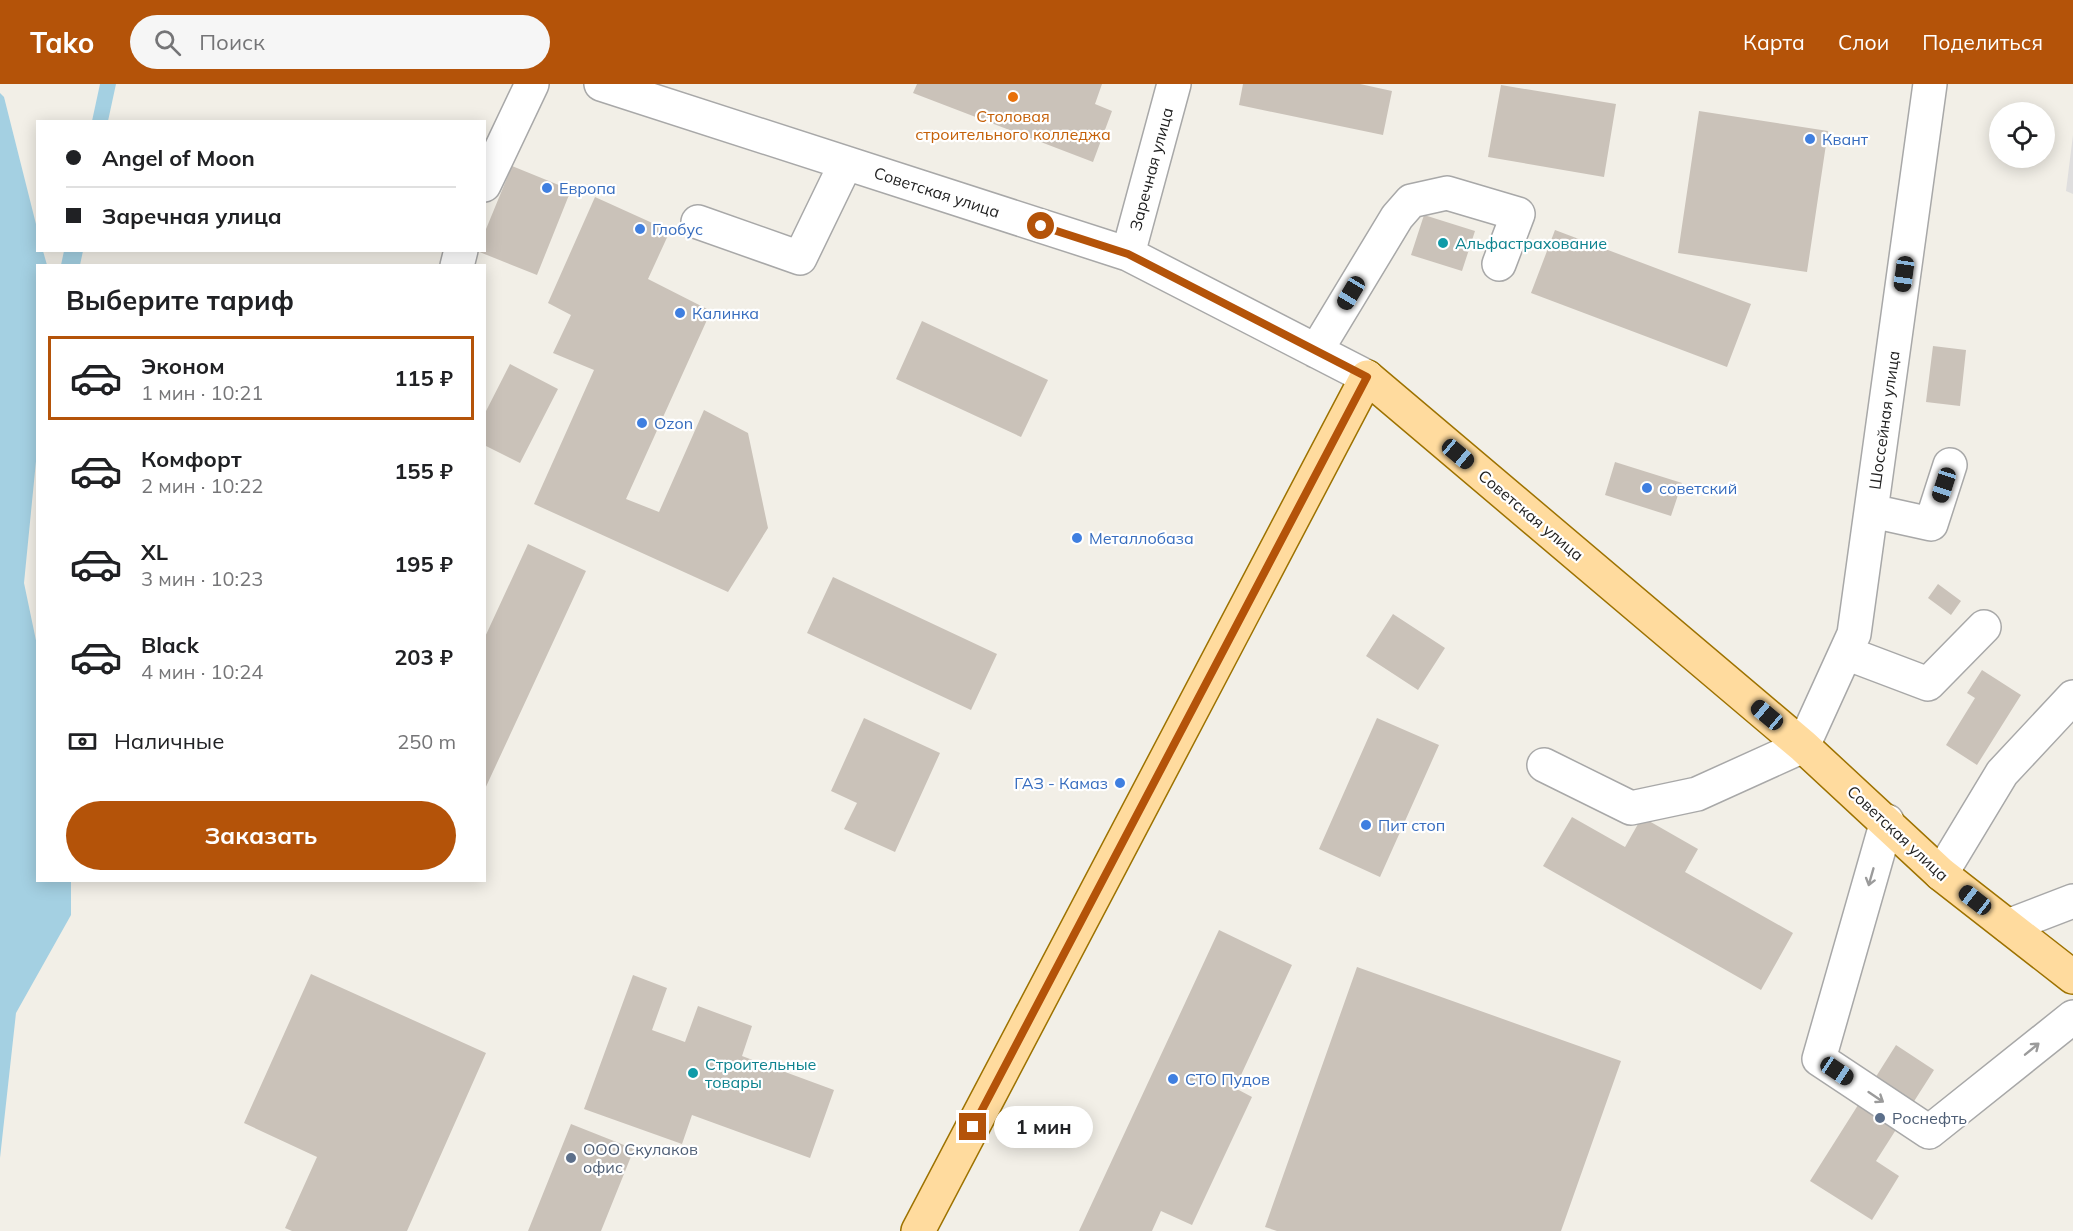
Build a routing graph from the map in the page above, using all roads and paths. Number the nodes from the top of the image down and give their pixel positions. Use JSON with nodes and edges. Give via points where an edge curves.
{"nodes":[{"id":1,"x":532,"y":84,"type":"edge"},
{"id":2,"x":601,"y":84,"type":"edge"},
{"id":3,"x":1174,"y":84,"type":"edge"},
{"id":4,"x":1930,"y":84,"type":"edge"},
{"id":5,"x":846,"y":163,"type":"junction"},
{"id":6,"x":486,"y":182,"type":"edge"},
{"id":7,"x":698,"y":222,"type":"dead end"},
{"id":8,"x":1128,"y":254,"type":"junction"},
{"id":9,"x":1499,"y":264,"type":"dead end"},
{"id":10,"x":1316,"y":351,"type":"junction"},
{"id":11,"x":1367,"y":377,"type":"junction"},
{"id":12,"x":1950,"y":465,"type":"dead end"},
{"id":13,"x":1872,"y":511,"type":"junction"},
{"id":14,"x":1984,"y":627,"type":"dead end"},
{"id":15,"x":1846,"y":653,"type":"junction"},
{"id":16,"x":2073,"y":697,"type":"edge"},
{"id":17,"x":1803,"y":746,"type":"junction"},
{"id":18,"x":1544,"y":765,"type":"dead end"},
{"id":19,"x":1887,"y":821,"type":"junction"},
{"id":20,"x":1941,"y":874,"type":"junction"},
{"id":21,"x":2073,"y":901,"type":"edge"},
{"id":22,"x":2008,"y":926,"type":"junction"},
{"id":23,"x":2073,"y":977,"type":"edge"},
{"id":24,"x":2073,"y":1017,"type":"edge"},
{"id":25,"x":918,"y":1231,"type":"edge"}],
"edges":[{"from":1,"to":6,"type":"street"},
{"from":2,"to":5,"type":"street","name":"Советская улица"},
{"from":3,"to":8,"type":"street","name":"Заречная улица"},
{"from":4,"to":13,"type":"street","name":"Шоссейная улица"},
{"from":5,"to":7,"type":"street","via":[[800,258]]},
{"from":5,"to":8,"type":"street","name":"Советская улица"},
{"from":8,"to":10,"type":"street","name":"Советская улица"},
{"from":9,"to":10,"type":"street","via":[[1518,214],[1447,193],[1411,201],[1397,217]]},
{"from":10,"to":11,"type":"street","name":"Советская улица"},
{"from":11,"to":17,"type":"main road","name":"Советская улица"},
{"from":11,"to":25,"type":"main road"},
{"from":12,"to":13,"type":"street","via":[[1931,524]]},
{"from":13,"to":15,"type":"street","name":"Шоссейная улица","via":[[1854,634]]},
{"from":14,"to":15,"type":"street","via":[[1928,684]]},
{"from":15,"to":17,"type":"street","name":"Шоссейная улица"},
{"from":16,"to":20,"type":"street","via":[[2002,773]]},
{"from":17,"to":18,"type":"street","via":[[1696,794],[1631,808]]},
{"from":17,"to":19,"type":"main road","name":"Советская улица"},
{"from":19,"to":20,"type":"main road","name":"Советская улица"},
{"from":19,"to":24,"type":"street","one_way":true,"via":[[1819,1059],[1929,1132]]},
{"from":20,"to":22,"type":"main road","name":"Советская улица"},
{"from":21,"to":22,"type":"street"},
{"from":22,"to":23,"type":"main road","name":"Советская улица"}]}
